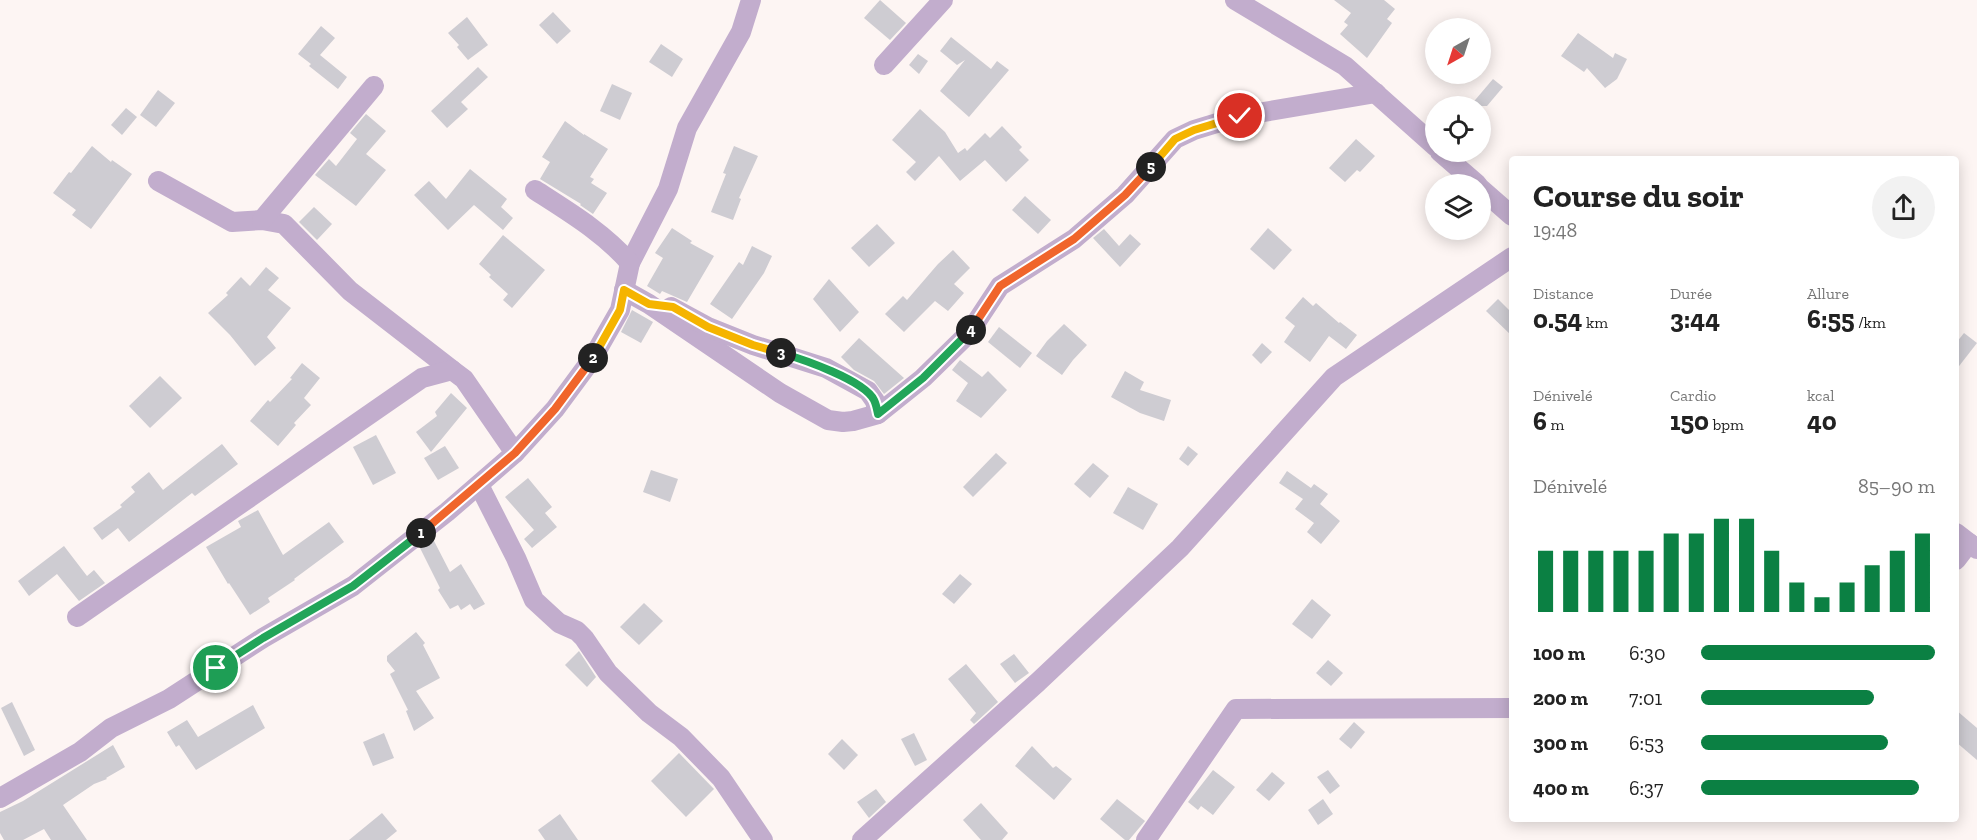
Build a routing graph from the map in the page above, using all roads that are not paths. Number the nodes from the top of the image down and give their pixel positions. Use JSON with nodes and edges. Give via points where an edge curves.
{"nodes":[{"id":1,"x":751,"y":0,"type":"edge"},
{"id":2,"x":943,"y":0,"type":"edge"},
{"id":3,"x":1235,"y":0,"type":"edge"},
{"id":4,"x":884,"y":65,"type":"dead end"},
{"id":5,"x":374,"y":86,"type":"dead end"},
{"id":6,"x":1376,"y":93,"type":"junction"},
{"id":7,"x":1425,"y":137,"type":"edge"},
{"id":8,"x":1452,"y":162,"type":"edge"},
{"id":9,"x":1465,"y":174,"type":"edge"},
{"id":10,"x":158,"y":181,"type":"dead end"},
{"id":11,"x":535,"y":190,"type":"dead end"},
{"id":12,"x":1491,"y":198,"type":"edge"},
{"id":13,"x":1509,"y":213,"type":"edge"},
{"id":14,"x":262,"y":220,"type":"junction"},
{"id":15,"x":1509,"y":259,"type":"edge"},
{"id":16,"x":630,"y":263,"type":"junction"},
{"id":17,"x":624,"y":290,"type":"junction"},
{"id":18,"x":649,"y":304,"type":"junction"},
{"id":19,"x":452,"y":370,"type":"junction"},
{"id":20,"x":878,"y":414,"type":"junction"},
{"id":21,"x":515,"y":453,"type":"junction"},
{"id":22,"x":479,"y":485,"type":"junction"},
{"id":23,"x":1967,"y":542,"type":"edge"},
{"id":24,"x":1959,"y":555,"type":"edge"},
{"id":25,"x":77,"y":617,"type":"dead end"},
{"id":26,"x":1509,"y":708,"type":"edge"},
{"id":27,"x":0,"y":798,"type":"edge"},
{"id":28,"x":764,"y":840,"type":"edge"},
{"id":29,"x":862,"y":840,"type":"edge"},
{"id":30,"x":1146,"y":840,"type":"edge"}],
"edges":[{"from":1,"to":16,"type":"street","via":[[741,32],[687,128],[668,189]]},
{"from":2,"to":4,"type":"street"},
{"from":3,"to":6,"type":"street","via":[[1345,66]]},
{"from":5,"to":14,"type":"street"},
{"from":6,"to":7,"type":"street"},
{"from":6,"to":20,"type":"street","via":[[1240,116],[1175,139],[1125,195],[1074,239],[1000,286],[969,333],[923,378]]},
{"from":8,"to":9,"type":"street"},
{"from":10,"to":14,"type":"street","via":[[232,222]]},
{"from":11,"to":16,"type":"street","via":[[587,224]]},
{"from":12,"to":13,"type":"street"},
{"from":14,"to":19,"type":"street","via":[[284,224],[350,291]]},
{"from":15,"to":29,"type":"street","via":[[1334,376],[1180,548]]},
{"from":16,"to":17,"type":"street"},
{"from":17,"to":18,"type":"street"},
{"from":17,"to":21,"type":"street","via":[[620,310],[592,359],[555,409]]},
{"from":18,"to":20,"type":"street","via":[[673,307],[708,327],[753,345],[826,368],[868,391]]},
{"from":18,"to":20,"type":"street","via":[[780,393],[828,420],[853,421]]},
{"from":19,"to":21,"type":"street","via":[[464,379]]},
{"from":19,"to":25,"type":"street","via":[[422,378]]},
{"from":21,"to":22,"type":"street"},
{"from":22,"to":27,"type":"street","via":[[353,586]]},
{"from":22,"to":28,"type":"street","via":[[534,600],[559,623],[577,631],[608,674],[681,736],[721,778]]},
{"from":23,"to":24,"type":"street"},
{"from":26,"to":30,"type":"street","via":[[1236,709]]}]}
